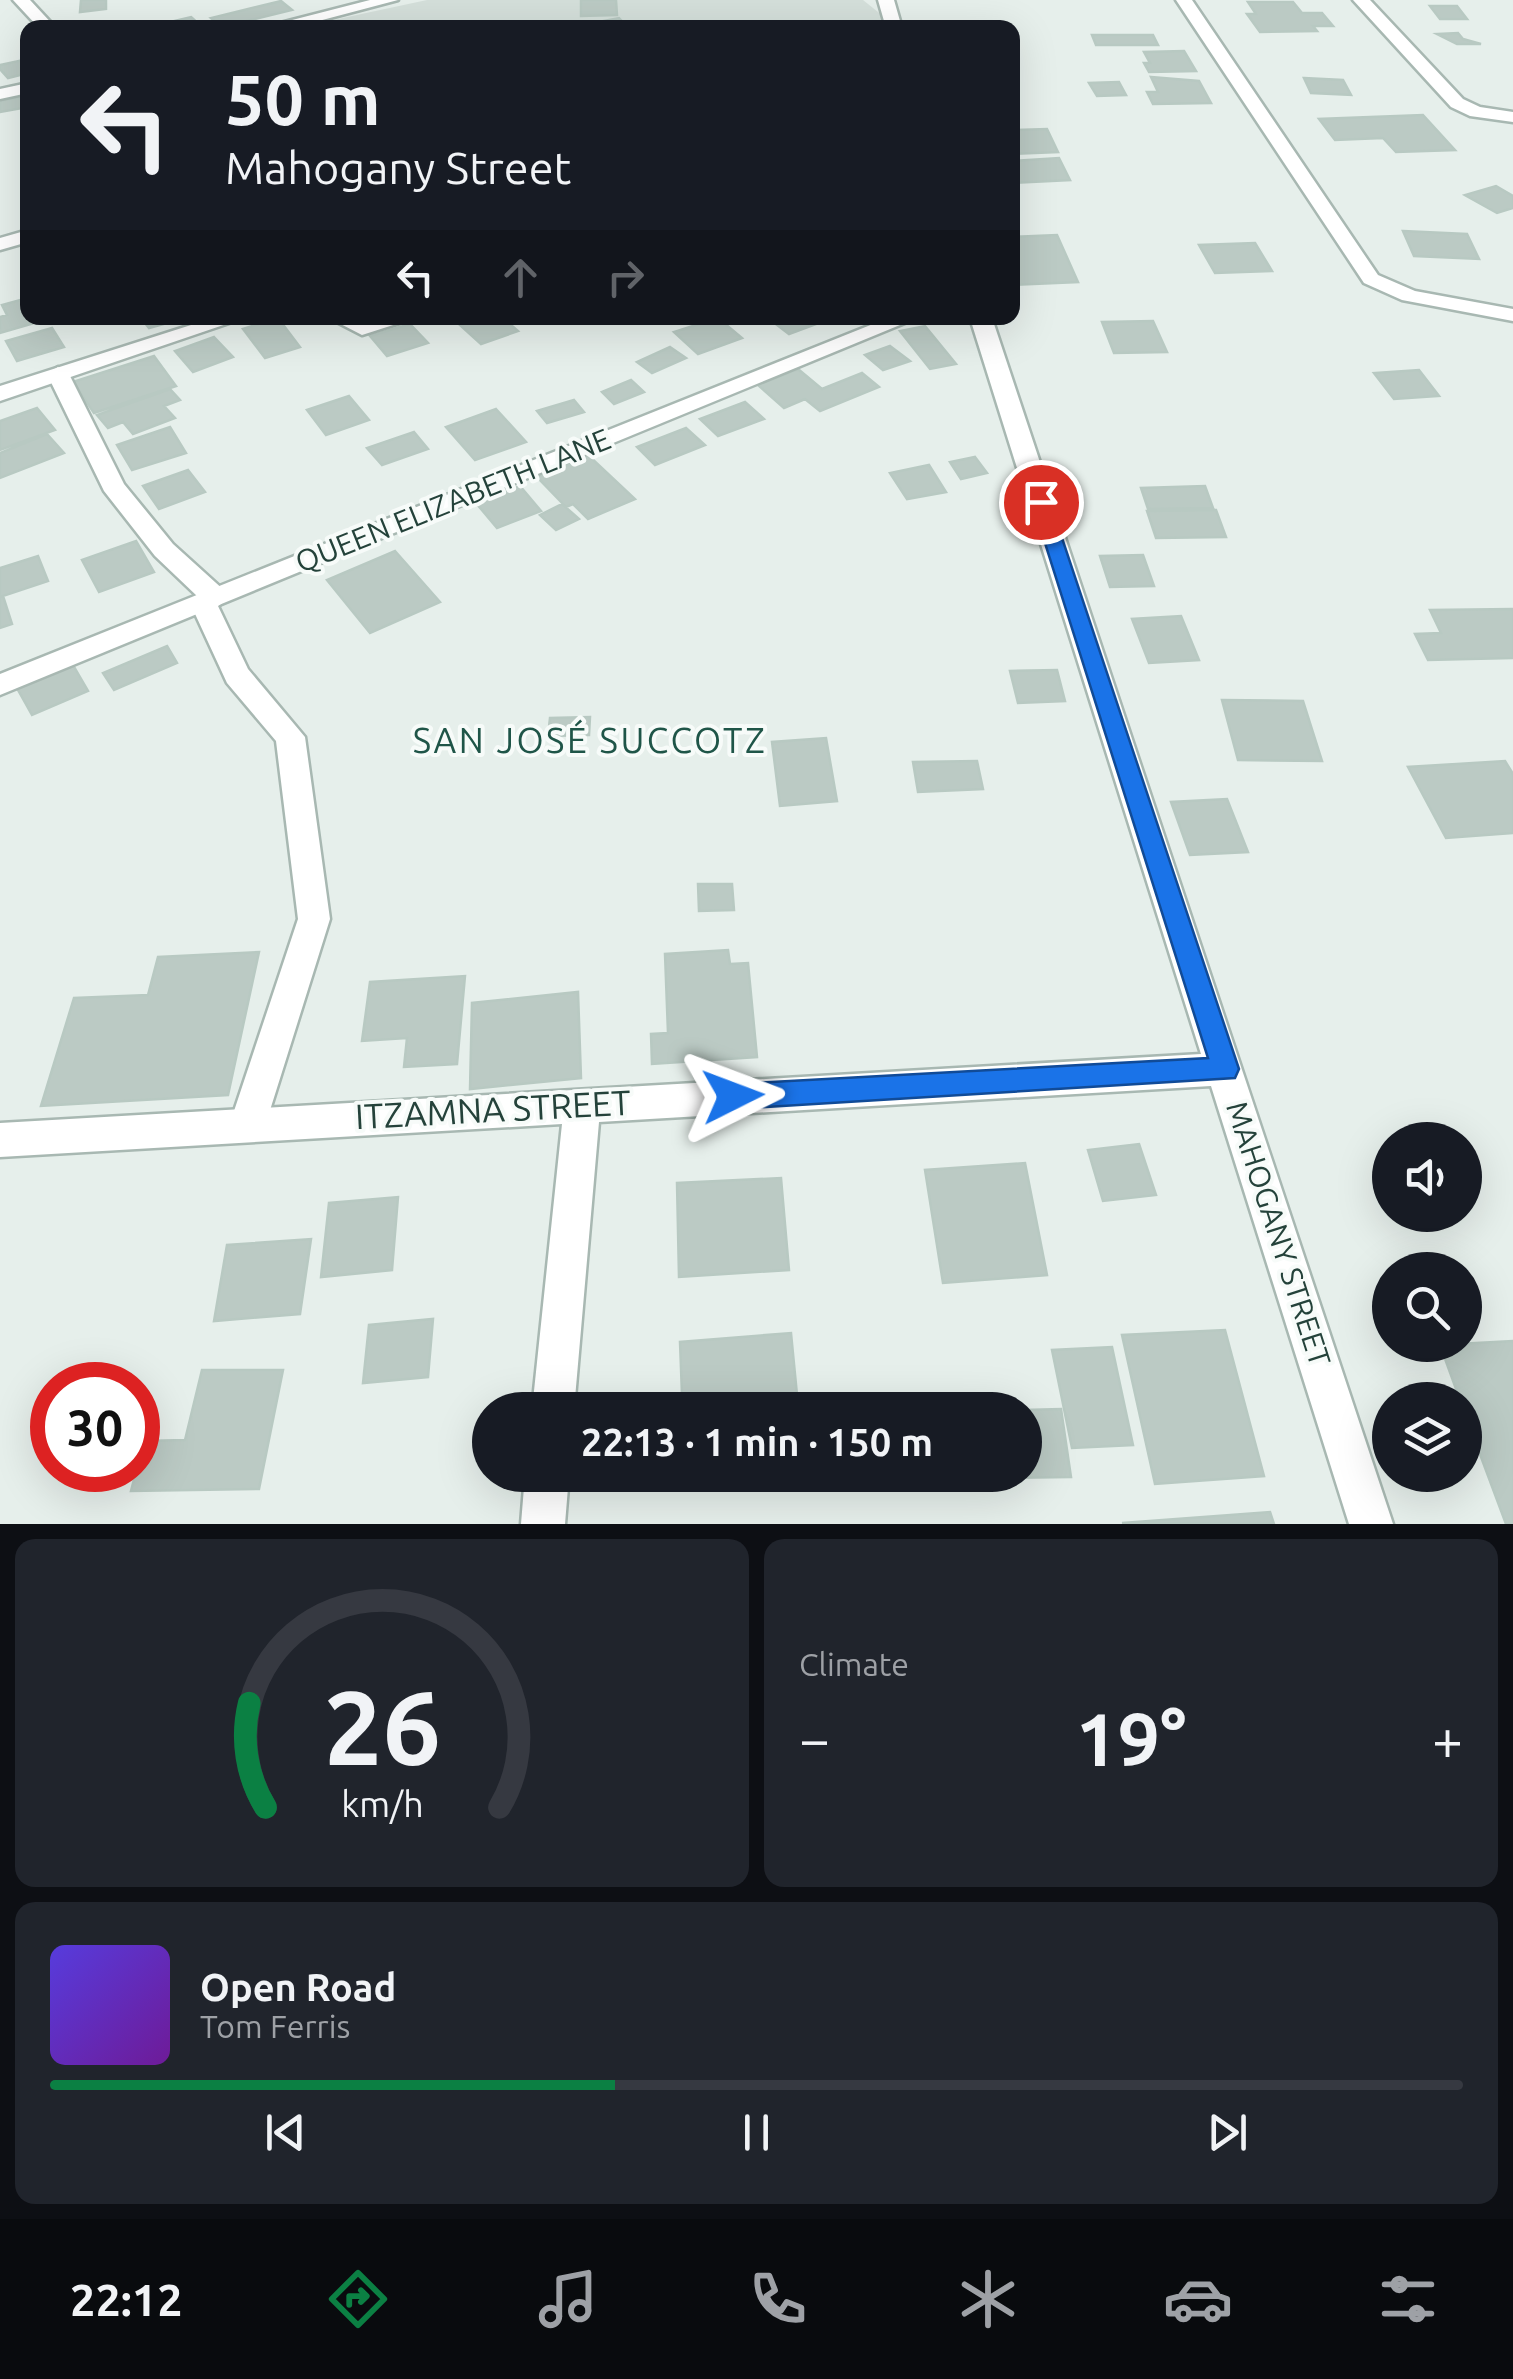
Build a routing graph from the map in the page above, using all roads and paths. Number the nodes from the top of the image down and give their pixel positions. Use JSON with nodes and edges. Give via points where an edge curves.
{"nodes":[{"id":1,"x":21,"y":0,"type":"edge"},
{"id":2,"x":390,"y":0,"type":"edge"},
{"id":3,"x":1184,"y":0,"type":"edge"},
{"id":4,"x":1361,"y":0,"type":"edge"},
{"id":5,"x":40,"y":20,"type":"edge"},
{"id":6,"x":304,"y":20,"type":"edge"},
{"id":7,"x":1513,"y":117,"type":"edge"},
{"id":8,"x":1513,"y":315,"type":"edge"},
{"id":9,"x":211,"y":325,"type":"edge"},
{"id":10,"x":889,"y":325,"type":"edge"},
{"id":11,"x":983,"y":325,"type":"edge"},
{"id":12,"x":58,"y":374,"type":"junction"},
{"id":13,"x":0,"y":394,"type":"edge"},
{"id":14,"x":209,"y":600,"type":"junction"},
{"id":15,"x":0,"y":685,"type":"edge"},
{"id":16,"x":1225,"y":1069,"type":"junction"},
{"id":17,"x":582,"y":1105,"type":"junction"},
{"id":18,"x":248,"y":1123,"type":"junction"},
{"id":19,"x":0,"y":1140,"type":"edge"},
{"id":20,"x":556,"y":1392,"type":"edge"},
{"id":21,"x":546,"y":1492,"type":"edge"},
{"id":22,"x":543,"y":1524,"type":"edge"},
{"id":23,"x":1371,"y":1524,"type":"edge"}],
"edges":[{"from":1,"to":5,"type":"street"},
{"from":2,"to":6,"type":"street"},
{"from":3,"to":8,"type":"street","via":[[1371,279],[1409,296]]},
{"from":4,"to":7,"type":"street","via":[[1458,103]]},
{"from":9,"to":12,"type":"street"},
{"from":10,"to":14,"type":"street","name":"QUEEN ELIZABETH LANE"},
{"from":11,"to":16,"type":"street","name":"MAHOGANY STREET"},
{"from":12,"to":13,"type":"street"},
{"from":12,"to":14,"type":"street","via":[[113,486]]},
{"from":14,"to":15,"type":"street","name":"QUEEN ELIZABETH LANE"},
{"from":14,"to":18,"type":"street","via":[[220,652],[290,737],[314,920]]},
{"from":16,"to":17,"type":"street","name":"ITZAMNA STREET"},
{"from":16,"to":23,"type":"street","name":"MAHOGANY STREET"},
{"from":17,"to":18,"type":"street","name":"ITZAMNA STREET"},
{"from":17,"to":20,"type":"street"},
{"from":18,"to":19,"type":"street","name":"ITZAMNA STREET"},
{"from":21,"to":22,"type":"street"}]}
